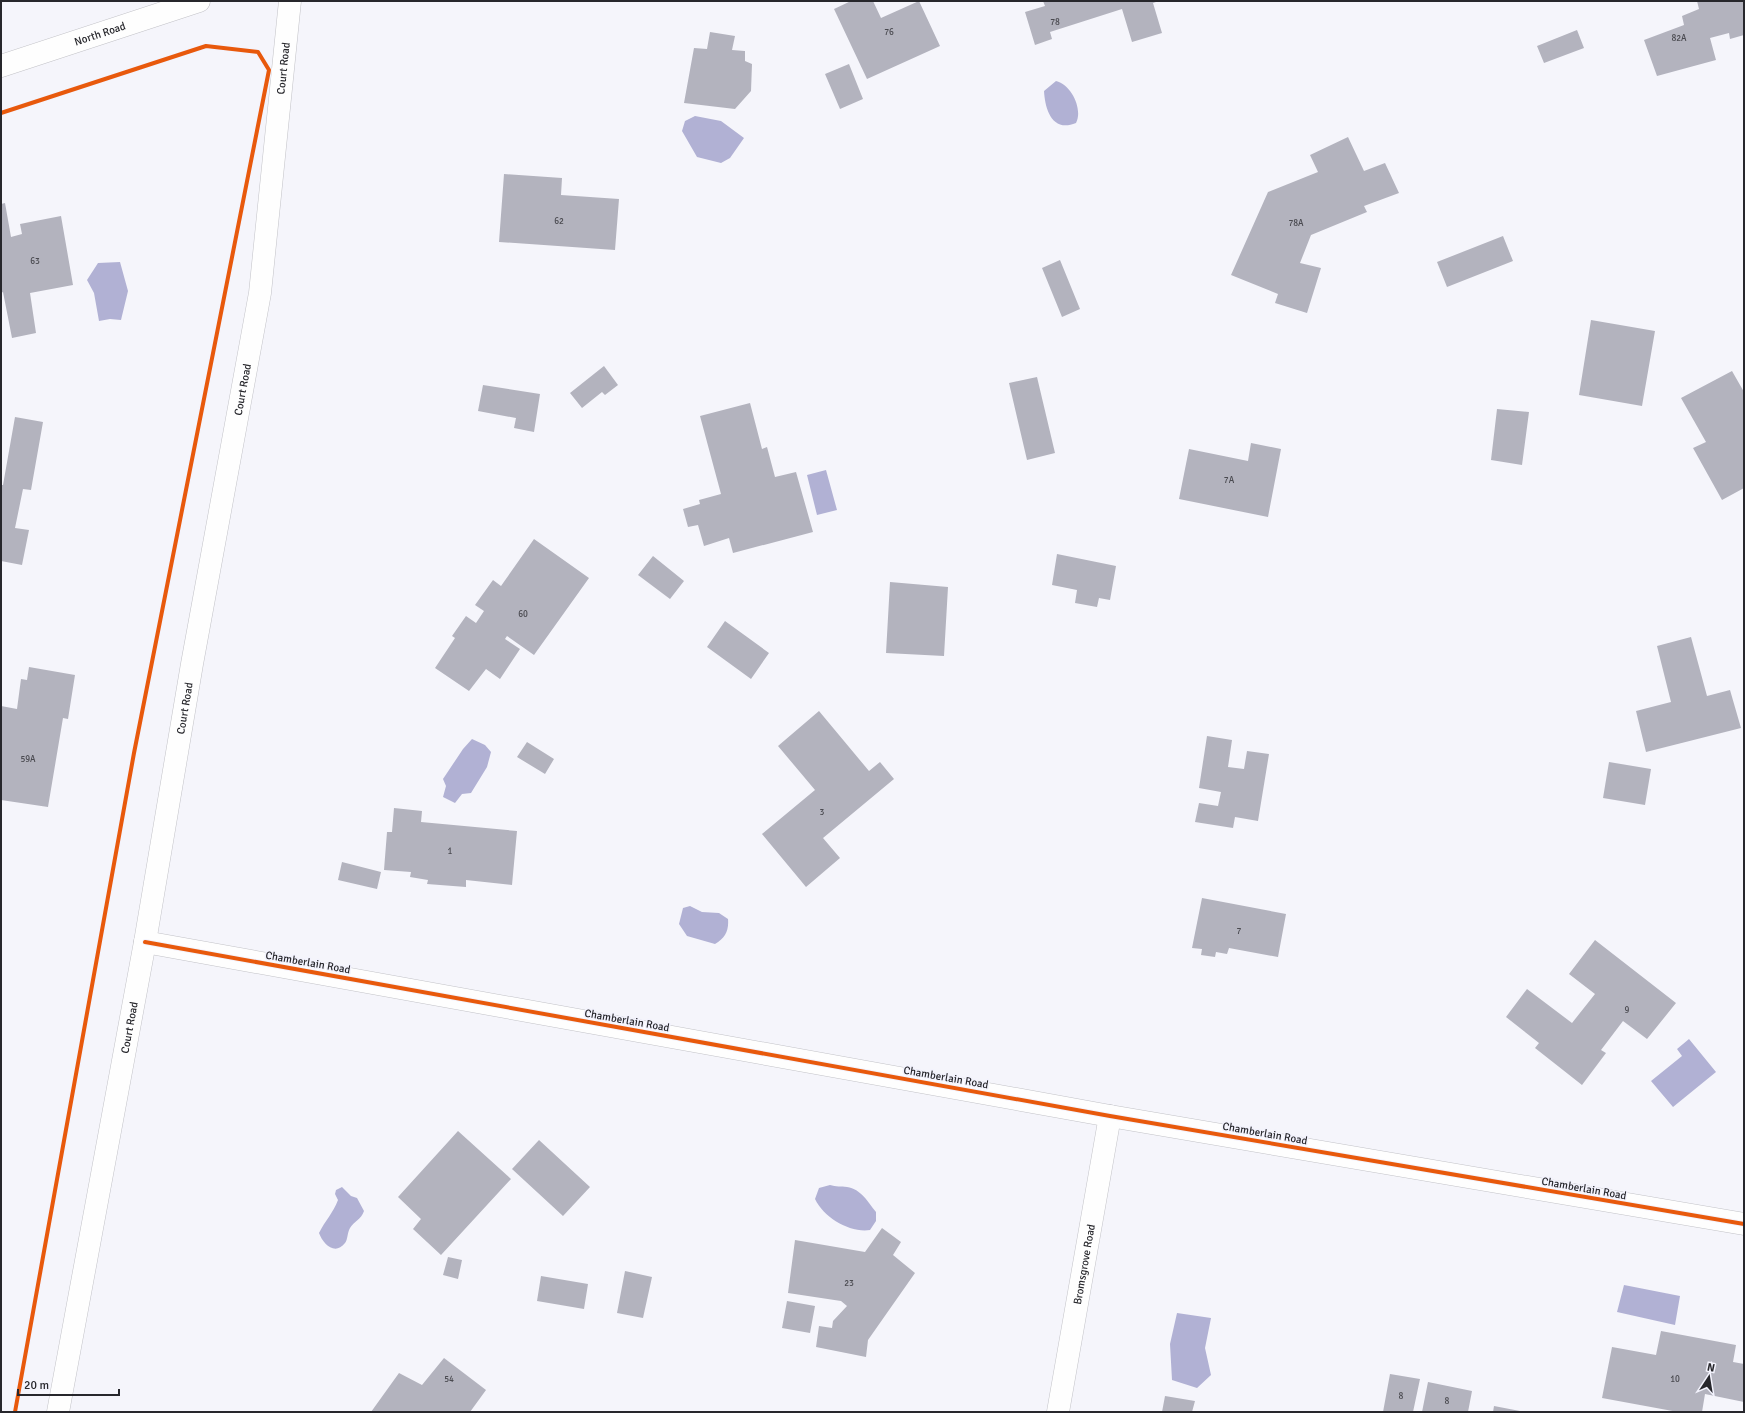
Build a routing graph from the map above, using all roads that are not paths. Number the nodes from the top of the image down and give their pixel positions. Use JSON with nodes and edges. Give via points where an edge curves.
{"nodes":[{"id":1,"x":199,"y":1,"type":"edge"},
{"id":2,"x":290,"y":1,"type":"edge"},
{"id":3,"x":1,"y":66,"type":"edge"},
{"id":4,"x":145,"y":942,"type":"junction"},
{"id":5,"x":1110,"y":1116,"type":"junction"},
{"id":6,"x":1744,"y":1224,"type":"edge"},
{"id":7,"x":58,"y":1412,"type":"edge"},
{"id":8,"x":1058,"y":1412,"type":"edge"}],
"edges":[{"from":1,"to":3,"type":"street","name":"North Road"},
{"from":2,"to":4,"type":"street","name":"Court Road","via":[[260,293],[192,664]]},
{"from":4,"to":5,"type":"street","name":"Chamberlain Road"},
{"from":4,"to":7,"type":"street","name":"Court Road"},
{"from":5,"to":6,"type":"street","name":"Chamberlain Road"},
{"from":5,"to":8,"type":"street","name":"Bromsgrove Road"}]}
